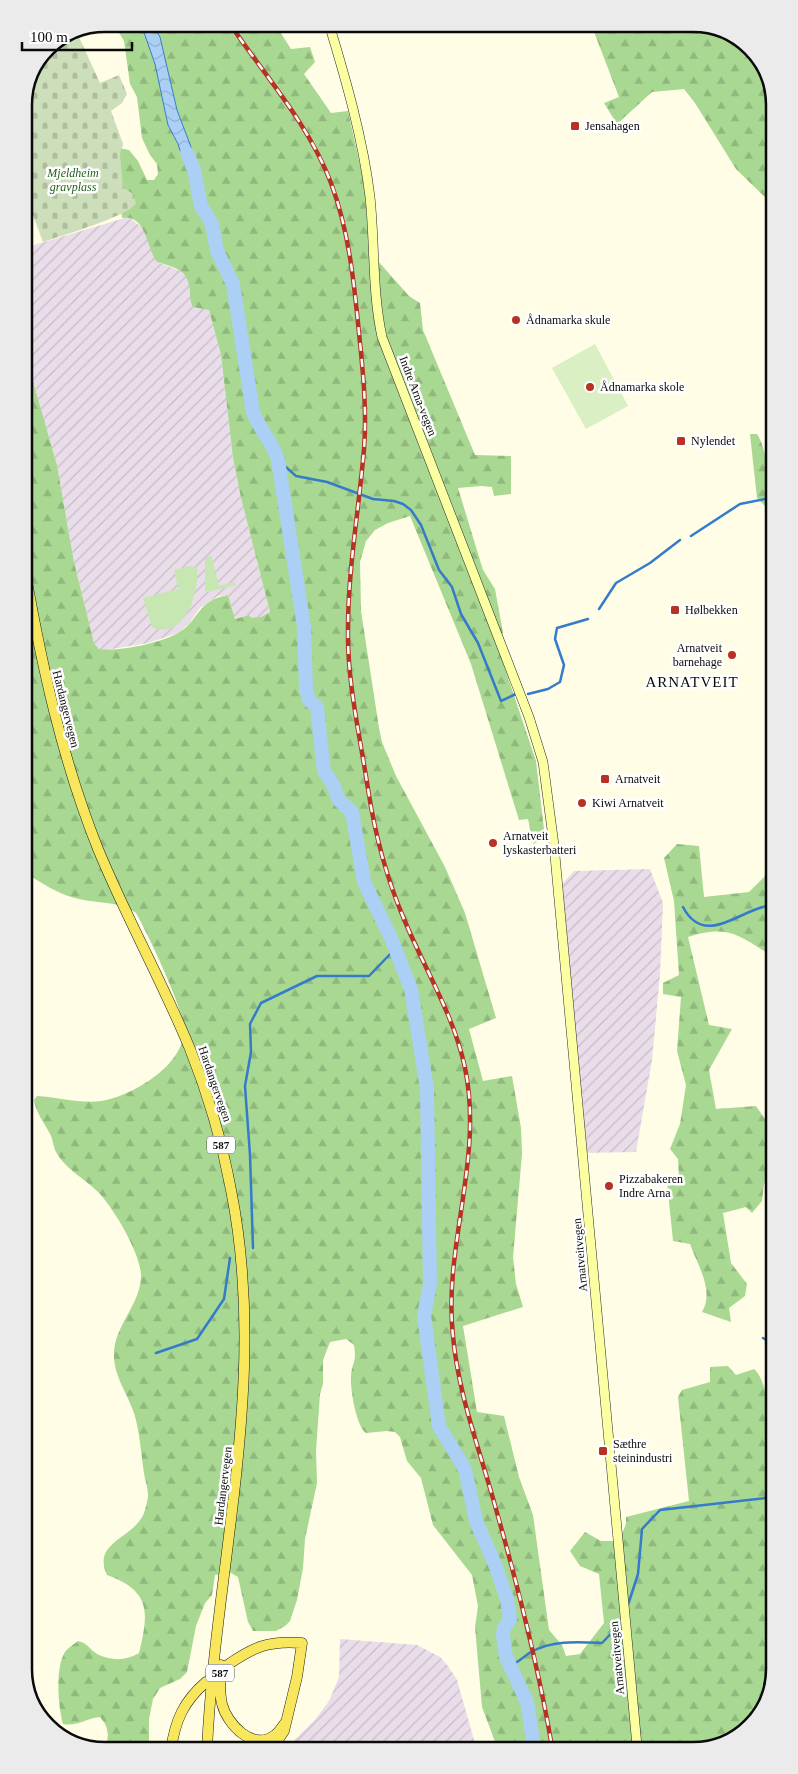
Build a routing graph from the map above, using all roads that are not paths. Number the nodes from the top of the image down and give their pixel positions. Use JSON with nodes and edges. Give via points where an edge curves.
{"nodes":[{"id":1,"x":331,"y":32,"type":"edge"},
{"id":2,"x":33,"y":610,"type":"edge"},
{"id":3,"x":543,"y":762,"type":"joint"},
{"id":4,"x":227,"y":1556,"type":"junction"},
{"id":5,"x":226,"y":1666,"type":"dead end"},
{"id":6,"x":206,"y":1682,"type":"dead end"},
{"id":7,"x":209,"y":1723,"type":"junction"},
{"id":8,"x":285,"y":1723,"type":"junction"},
{"id":9,"x":173,"y":1741,"type":"edge"},
{"id":10,"x":204,"y":1741,"type":"edge"},
{"id":11,"x":208,"y":1741,"type":"edge"},
{"id":12,"x":275,"y":1741,"type":"edge"},
{"id":13,"x":637,"y":1742,"type":"edge"}],
"edges":[{"from":1,"to":3,"type":"main road","name":"Indre Arna-vegen","via":[[367,177],[374,287],[382,337],[526,708]]},
{"from":2,"to":4,"type":"main road","name":"Hardangervegen","number":"587","via":[[50,699],[76,791],[111,878],[190,1050],[216,1125],[232,1191],[243,1268],[246,1337],[240,1443]]},
{"from":3,"to":13,"type":"main road","name":"Arnatveitvegen","via":[[557,881]]},
{"from":4,"to":7,"type":"main road","name":"Hardangervegen","number":"587"},
{"from":4,"to":8,"type":"main road","number":"587","via":[[228,1597],[220,1687],[223,1708],[231,1723],[252,1738],[262,1740],[271,1737]]},
{"from":5,"to":8,"type":"main road","number":"587","via":[[243,1654],[269,1643],[302,1643],[298,1677]]},
{"from":6,"to":9,"type":"main road","number":"587","via":[[183,1706]]},
{"from":7,"to":10,"type":"main road","number":"587"},
{"from":7,"to":11,"type":"main road","name":"Hardangervegen","number":"587"},
{"from":8,"to":12,"type":"main road","number":"587","via":[[281,1737]]}]}
